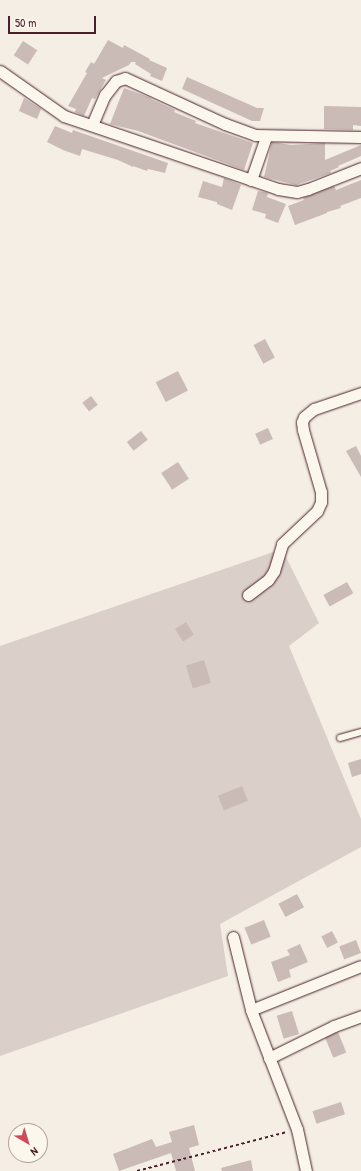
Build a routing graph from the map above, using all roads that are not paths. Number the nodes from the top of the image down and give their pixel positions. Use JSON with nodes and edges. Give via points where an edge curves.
{"nodes":[{"id":1,"x":0,"y":71,"type":"edge"},
{"id":2,"x":92,"y":125,"type":"junction"},
{"id":3,"x":266,"y":136,"type":"junction"},
{"id":4,"x":361,"y":137,"type":"edge"},
{"id":5,"x":361,"y":168,"type":"edge"},
{"id":6,"x":251,"y":180,"type":"junction"},
{"id":7,"x":361,"y":393,"type":"edge"},
{"id":8,"x":248,"y":596,"type":"dead end"},
{"id":9,"x":361,"y":732,"type":"edge"},
{"id":10,"x":340,"y":738,"type":"dead end"},
{"id":11,"x":233,"y":937,"type":"dead end"},
{"id":12,"x":361,"y":966,"type":"edge"},
{"id":13,"x":251,"y":1010,"type":"junction"},
{"id":14,"x":361,"y":1016,"type":"edge"},
{"id":15,"x":269,"y":1058,"type":"junction"},
{"id":16,"x":306,"y":1171,"type":"edge"}],
"edges":[{"from":1,"to":2,"type":"street","via":[[55,111]]},
{"from":2,"to":3,"type":"street","via":[[105,95],[116,81],[125,78],[243,132]]},
{"from":2,"to":6,"type":"street"},
{"from":3,"to":4,"type":"street"},
{"from":3,"to":6,"type":"street"},
{"from":5,"to":6,"type":"street","via":[[297,192]]},
{"from":7,"to":8,"type":"street","via":[[314,409],[304,417],[303,430],[321,492],[321,502],[316,511],[282,544],[274,571],[268,580]]},
{"from":9,"to":10,"type":"lane"},
{"from":11,"to":13,"type":"street"},
{"from":12,"to":13,"type":"street"},
{"from":13,"to":15,"type":"street"},
{"from":14,"to":15,"type":"street","via":[[334,1026]]},
{"from":15,"to":16,"type":"street","via":[[297,1129]]}]}
